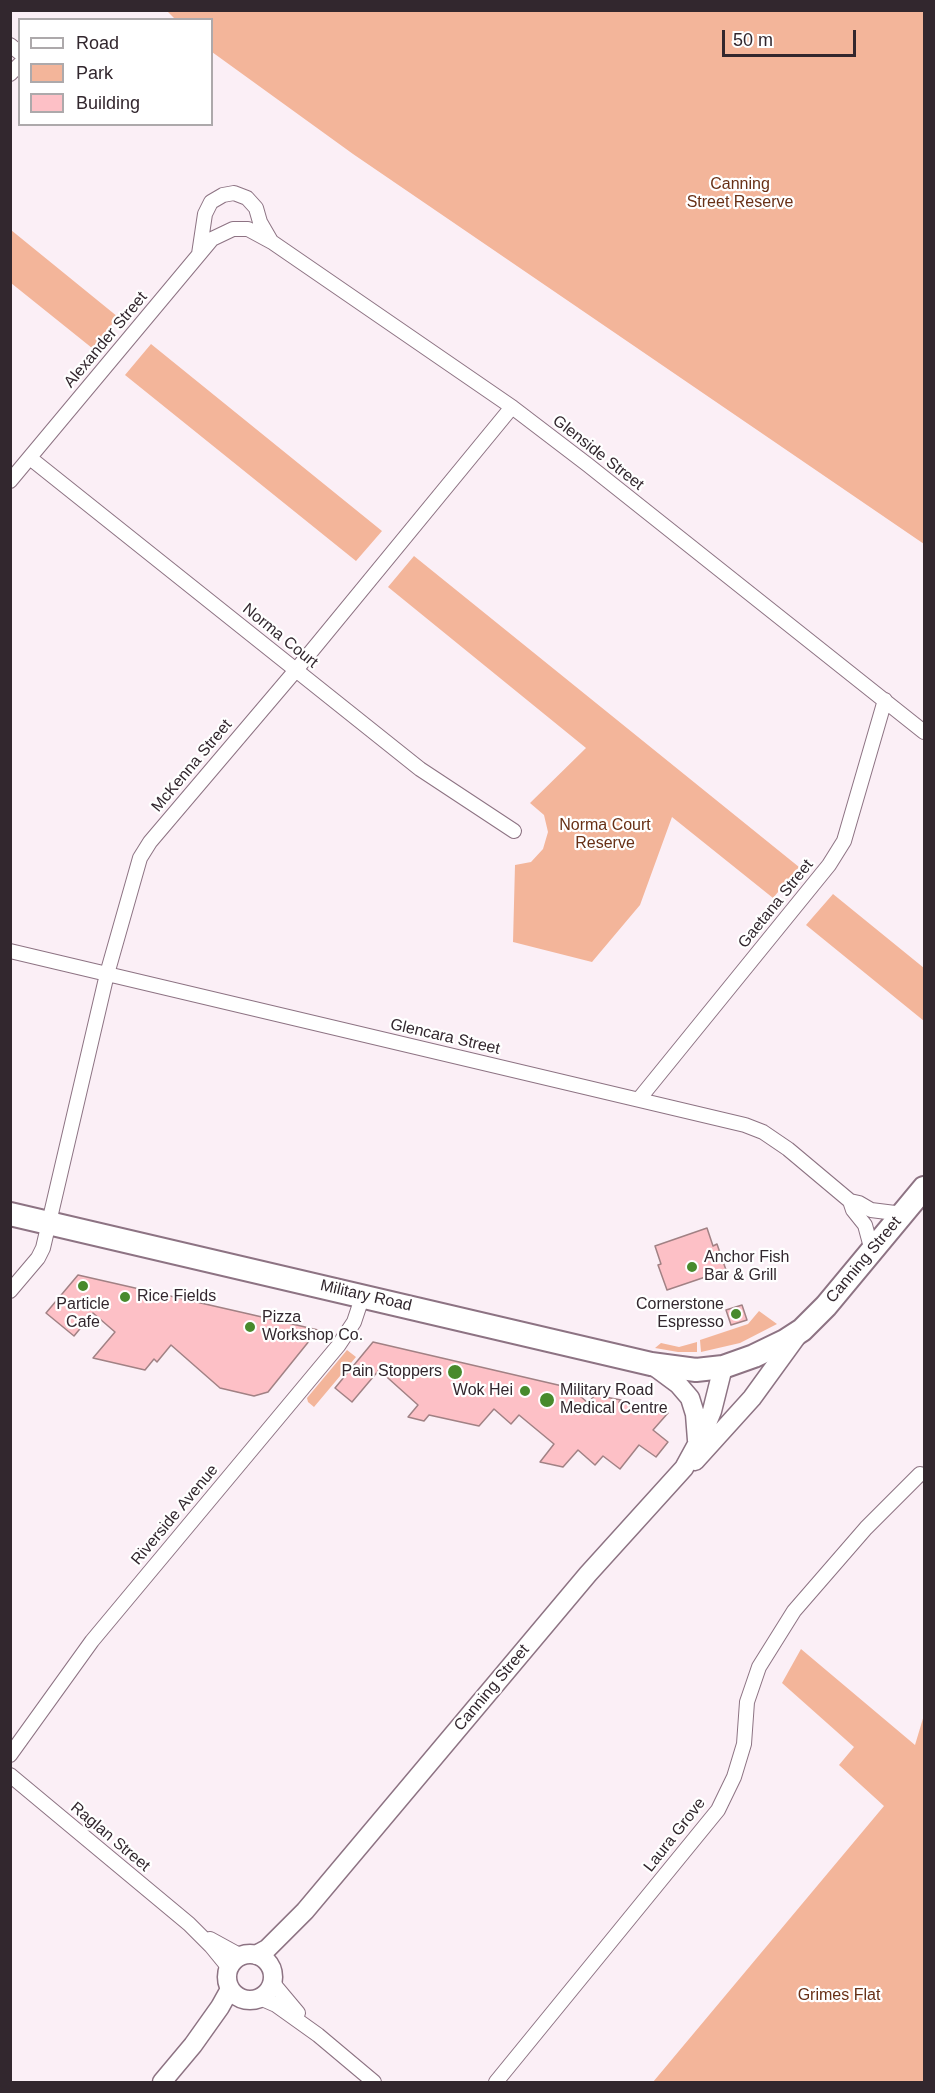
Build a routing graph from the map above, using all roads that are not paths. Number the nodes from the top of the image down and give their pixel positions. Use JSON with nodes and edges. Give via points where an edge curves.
{"nodes":[{"id":1,"x":233,"y":229,"type":"joint"},
{"id":2,"x":272,"y":242,"type":"junction"},
{"id":3,"x":198,"y":256,"type":"junction"},
{"id":4,"x":512,"y":407,"type":"junction"},
{"id":5,"x":30,"y":458,"type":"junction"},
{"id":6,"x":10,"y":481,"type":"edge"},
{"id":7,"x":296,"y":670,"type":"junction"},
{"id":8,"x":885,"y":700,"type":"junction"},
{"id":9,"x":924,"y":732,"type":"edge"},
{"id":10,"x":514,"y":831,"type":"dead end"},
{"id":11,"x":10,"y":951,"type":"edge"},
{"id":12,"x":107,"y":974,"type":"junction"},
{"id":13,"x":639,"y":1099,"type":"junction"},
{"id":14,"x":924,"y":1188,"type":"edge"},
{"id":15,"x":850,"y":1201,"type":"junction"},
{"id":16,"x":10,"y":1214,"type":"edge"},
{"id":17,"x":903,"y":1214,"type":"junction"},
{"id":18,"x":49,"y":1223,"type":"junction"},
{"id":19,"x":872,"y":1251,"type":"junction"},
{"id":20,"x":10,"y":1291,"type":"edge"},
{"id":21,"x":363,"y":1296,"type":"junction"},
{"id":22,"x":802,"y":1330,"type":"junction"},
{"id":23,"x":651,"y":1364,"type":"junction"},
{"id":24,"x":723,"y":1366,"type":"junction"},
{"id":25,"x":696,"y":1448,"type":"junction"},
{"id":26,"x":684,"y":1468,"type":"junction"},
{"id":27,"x":920,"y":1474,"type":"dead end"},
{"id":28,"x":10,"y":1755,"type":"edge"},
{"id":29,"x":10,"y":1775,"type":"edge"},
{"id":30,"x":305,"y":1911,"type":"junction"},
{"id":31,"x":242,"y":1960,"type":"junction"},
{"id":32,"x":272,"y":1975,"type":"junction"},
{"id":33,"x":245,"y":1995,"type":"junction"},
{"id":34,"x":318,"y":2035,"type":"junction"},
{"id":35,"x":162,"y":2082,"type":"edge"},
{"id":36,"x":374,"y":2082,"type":"edge"},
{"id":37,"x":496,"y":2082,"type":"edge"}],
"edges":[{"from":1,"to":2,"type":"street","name":"Glenside Street","via":[[248,229]]},
{"from":1,"to":3,"type":"street","name":"Alexander Street","via":[[212,239]]},
{"from":2,"to":3,"type":"street","via":[[247,198],[234,193],[223,195],[211,202],[205,214]]},
{"from":2,"to":4,"type":"street","name":"Glenside Street"},
{"from":3,"to":5,"type":"street","name":"Alexander Street"},
{"from":4,"to":7,"type":"street","name":"McKenna Street"},
{"from":4,"to":8,"type":"street","name":"Glenside Street"},
{"from":5,"to":6,"type":"street","name":"Alexander Street"},
{"from":5,"to":7,"type":"street","name":"Norma Court"},
{"from":7,"to":10,"type":"street","name":"Norma Court","via":[[420,769]]},
{"from":7,"to":12,"type":"street","name":"McKenna Street","via":[[140,858]]},
{"from":8,"to":9,"type":"street","name":"Glenside Street"},
{"from":8,"to":13,"type":"street","name":"Gaetana Street","via":[[844,841]]},
{"from":11,"to":12,"type":"street","name":"Glencara Street"},
{"from":12,"to":13,"type":"street","name":"Glencara Street"},
{"from":12,"to":18,"type":"street","name":"McKenna Street"},
{"from":13,"to":15,"type":"street","name":"Glencara Street","via":[[763,1132]]},
{"from":14,"to":17,"type":"main road","name":"Canning Street"},
{"from":15,"to":17,"type":"street","name":"Glencara Street","via":[[871,1210]]},
{"from":15,"to":19,"type":"street","name":"Glencara Street","via":[[865,1225]]},
{"from":16,"to":18,"type":"main road","name":"Military Road"},
{"from":17,"to":19,"type":"main road","name":"Canning Street"},
{"from":18,"to":20,"type":"street","name":"McKenna Street","via":[[40,1254]]},
{"from":18,"to":21,"type":"main road","name":"Military Road"},
{"from":19,"to":22,"type":"main road","name":"Canning Street"},
{"from":21,"to":23,"type":"main road","name":"Military Road"},
{"from":21,"to":28,"type":"street","name":"Riverside Avenue","via":[[354,1323],[338,1346],[92,1641]]},
{"from":22,"to":24,"type":"main road","name":"Canning Street","via":[[768,1351]]},
{"from":22,"to":26,"type":"street","name":"Canning Street","via":[[752,1398],[699,1457]]},
{"from":23,"to":24,"type":"main road","name":"Military Road","via":[[696,1370]]},
{"from":23,"to":25,"type":"street","via":[[690,1398],[695,1414]]},
{"from":24,"to":25,"type":"street","name":"Canning Street","via":[[717,1396]]},
{"from":25,"to":26,"type":"street","name":"Canning Street"},
{"from":26,"to":30,"type":"street","name":"Canning Street","via":[[588,1574]]},
{"from":27,"to":37,"type":"street","name":"Laura Grove","via":[[866,1528],[794,1611],[759,1667],[747,1702],[744,1744],[718,1810]]},
{"from":29,"to":31,"type":"street","name":"Raglan Street","via":[[211,1946]]},
{"from":30,"to":31,"type":"street","name":"Canning Street","via":[[267,1949]]},
{"from":30,"to":32,"type":"street","name":"Canning Street","via":[[284,1941]]},
{"from":31,"to":32,"type":"street","via":[[267,1962]]},
{"from":31,"to":33,"type":"street","via":[[228,1982]]},
{"from":32,"to":33,"type":"street","via":[[266,1994]]},
{"from":32,"to":34,"type":"street","via":[[283,1997]]},
{"from":33,"to":34,"type":"street","via":[[276,2005]]},
{"from":33,"to":35,"type":"street","via":[[193,2045]]},
{"from":34,"to":36,"type":"street"}]}
